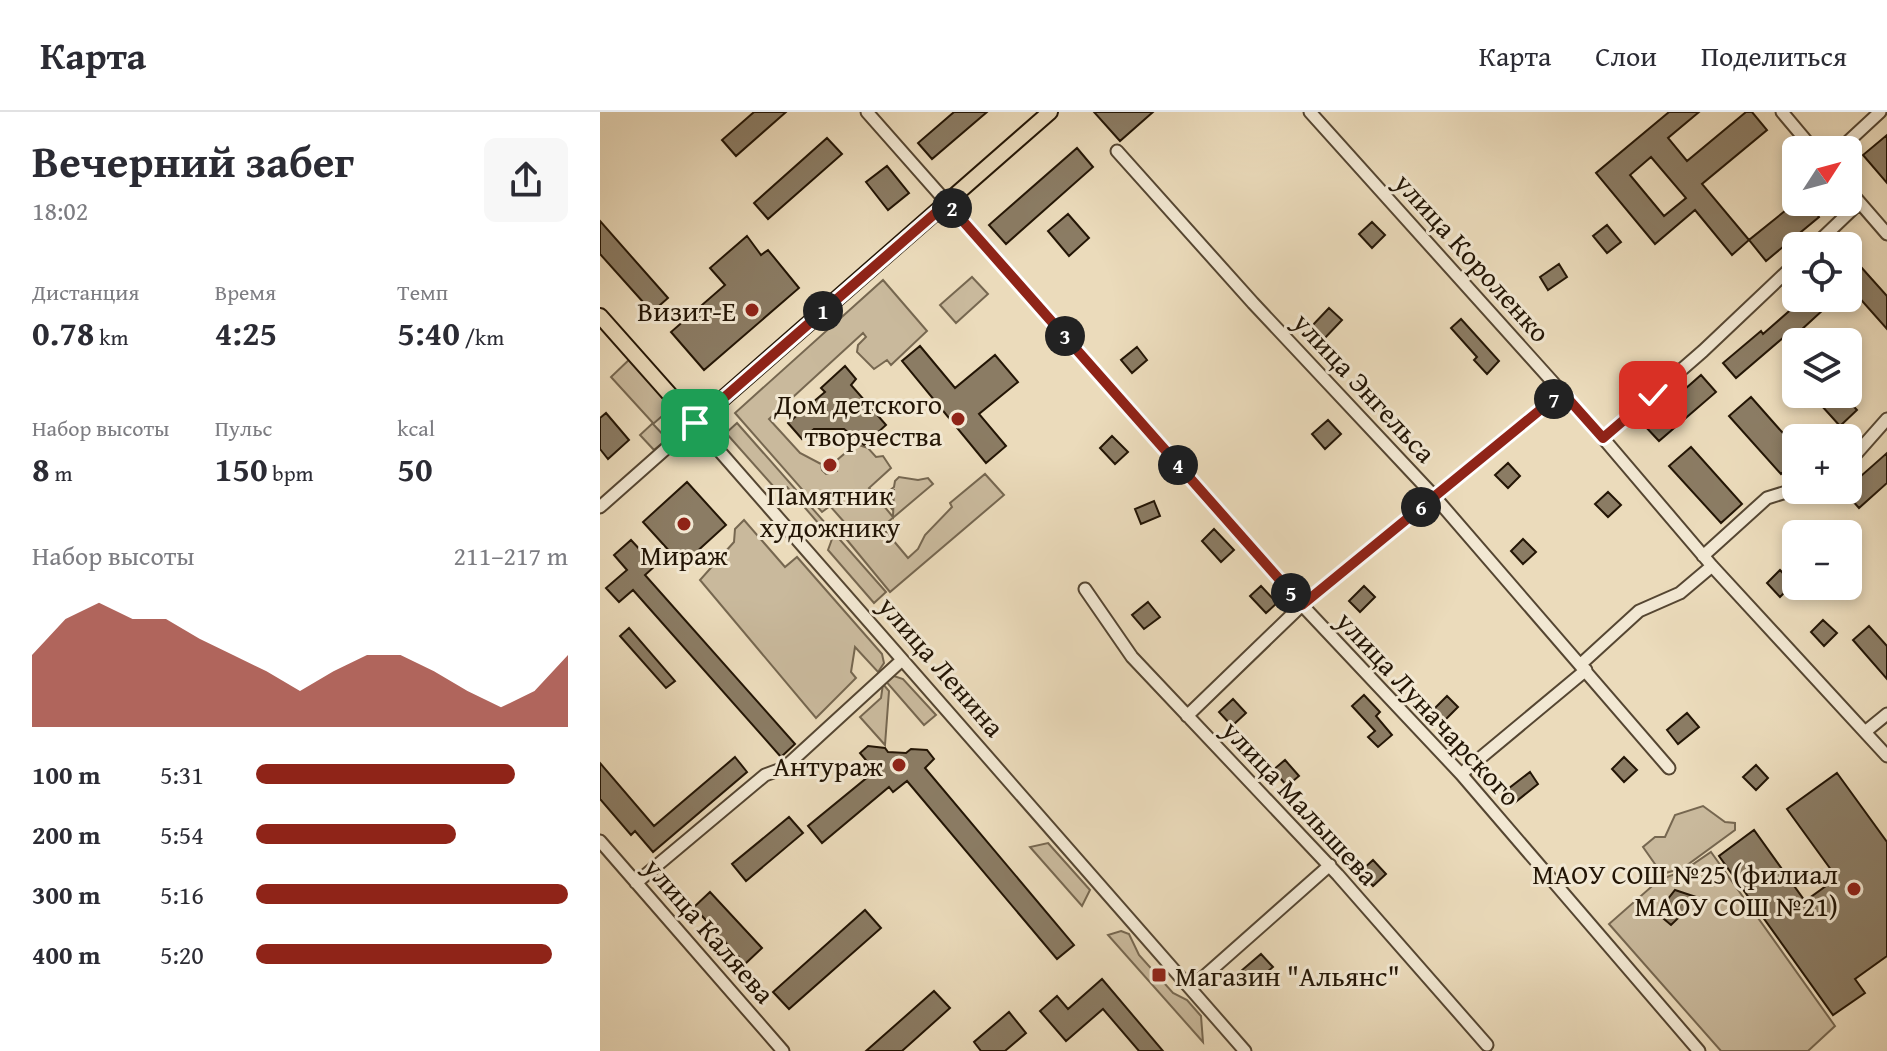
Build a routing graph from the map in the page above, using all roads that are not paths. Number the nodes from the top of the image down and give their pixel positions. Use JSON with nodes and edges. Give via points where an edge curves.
{"nodes":[{"id":1,"x":867,"y":112,"type":"edge"},
{"id":2,"x":1050,"y":112,"type":"edge"},
{"id":3,"x":1310,"y":112,"type":"edge"},
{"id":4,"x":1782,"y":112,"type":"edge"},
{"id":5,"x":1880,"y":112,"type":"edge"},
{"id":6,"x":1802,"y":136,"type":"edge"},
{"id":7,"x":1854,"y":136,"type":"edge"},
{"id":8,"x":1117,"y":151,"type":"dead end"},
{"id":9,"x":947,"y":203,"type":"junction"},
{"id":10,"x":1862,"y":206,"type":"edge"},
{"id":11,"x":1845,"y":216,"type":"edge"},
{"id":12,"x":1829,"y":232,"type":"edge"},
{"id":13,"x":1887,"y":234,"type":"edge"},
{"id":14,"x":1782,"y":276,"type":"edge"},
{"id":15,"x":600,"y":316,"type":"edge"},
{"id":16,"x":1562,"y":392,"type":"junction"},
{"id":17,"x":1887,"y":419,"type":"edge"},
{"id":18,"x":695,"y":423,"type":"junction"},
{"id":19,"x":1603,"y":438,"type":"junction"},
{"id":20,"x":1862,"y":447,"type":"edge"},
{"id":21,"x":1782,"y":493,"type":"edge"},
{"id":22,"x":1434,"y":496,"type":"junction"},
{"id":23,"x":600,"y":507,"type":"edge"},
{"id":24,"x":1703,"y":556,"type":"junction"},
{"id":25,"x":1712,"y":566,"type":"junction"},
{"id":26,"x":1085,"y":589,"type":"dead end"},
{"id":27,"x":1302,"y":605,"type":"junction"},
{"id":28,"x":902,"y":660,"type":"junction"},
{"id":29,"x":1583,"y":667,"type":"junction"},
{"id":30,"x":1887,"y":714,"type":"edge"},
{"id":31,"x":1187,"y":716,"type":"junction"},
{"id":32,"x":1865,"y":732,"type":"junction"},
{"id":33,"x":1887,"y":756,"type":"edge"},
{"id":34,"x":1669,"y":768,"type":"dead end"},
{"id":35,"x":1461,"y":774,"type":"junction"},
{"id":36,"x":600,"y":841,"type":"edge"},
{"id":37,"x":1330,"y":865,"type":"junction"},
{"id":38,"x":636,"y":883,"type":"junction"},
{"id":39,"x":1191,"y":988,"type":"junction"},
{"id":40,"x":1487,"y":1045,"type":"dead end"},
{"id":41,"x":783,"y":1051,"type":"edge"},
{"id":42,"x":1245,"y":1051,"type":"edge"},
{"id":43,"x":1699,"y":1051,"type":"edge"}],
"edges":[{"from":1,"to":9,"type":"street","name":"улица Луначарского"},
{"from":2,"to":9,"type":"main road"},
{"from":3,"to":16,"type":"street","name":"улица Короленко"},
{"from":4,"to":6,"type":"street"},
{"from":5,"to":7,"type":"street"},
{"from":8,"to":22,"type":"street","name":"улица Энгельса"},
{"from":9,"to":18,"type":"main road"},
{"from":9,"to":27,"type":"street","name":"улица Луначарского"},
{"from":10,"to":13,"type":"street"},
{"from":11,"to":12,"type":"street"},
{"from":14,"to":19,"type":"street"},
{"from":15,"to":18,"type":"main road","name":"улица Ленина"},
{"from":16,"to":19,"type":"street","name":"улица Короленко"},
{"from":16,"to":22,"type":"street"},
{"from":17,"to":20,"type":"street"},
{"from":18,"to":23,"type":"street"},
{"from":18,"to":28,"type":"street","name":"улица Ленина"},
{"from":19,"to":24,"type":"street","name":"улица Короленко"},
{"from":21,"to":24,"type":"street","via":[[1767,498]]},
{"from":22,"to":27,"type":"street"},
{"from":22,"to":29,"type":"street","name":"улица Энгельса"},
{"from":24,"to":25,"type":"street","name":"улица Короленко"},
{"from":25,"to":29,"type":"street","via":[[1680,593],[1639,611]]},
{"from":25,"to":32,"type":"street","name":"улица Короленко"},
{"from":26,"to":31,"type":"street","name":"улица Малышева","via":[[1132,657]]},
{"from":27,"to":31,"type":"street"},
{"from":27,"to":35,"type":"street","name":"улица Луначарского"},
{"from":28,"to":38,"type":"street","via":[[784,768],[765,775]]},
{"from":28,"to":39,"type":"street","name":"улица Ленина"},
{"from":29,"to":34,"type":"street","name":"улица Энгельса"},
{"from":29,"to":35,"type":"street"},
{"from":30,"to":32,"type":"street"},
{"from":31,"to":37,"type":"street","name":"улица Малышева"},
{"from":32,"to":33,"type":"street","name":"улица Короленко"},
{"from":35,"to":43,"type":"street","name":"улица Луначарского"},
{"from":36,"to":38,"type":"street","name":"улица Каляева"},
{"from":37,"to":39,"type":"street"},
{"from":37,"to":40,"type":"street","name":"улица Малышева"},
{"from":38,"to":41,"type":"street","name":"улица Каляева"},
{"from":39,"to":42,"type":"street","name":"улица Ленина"}]}
